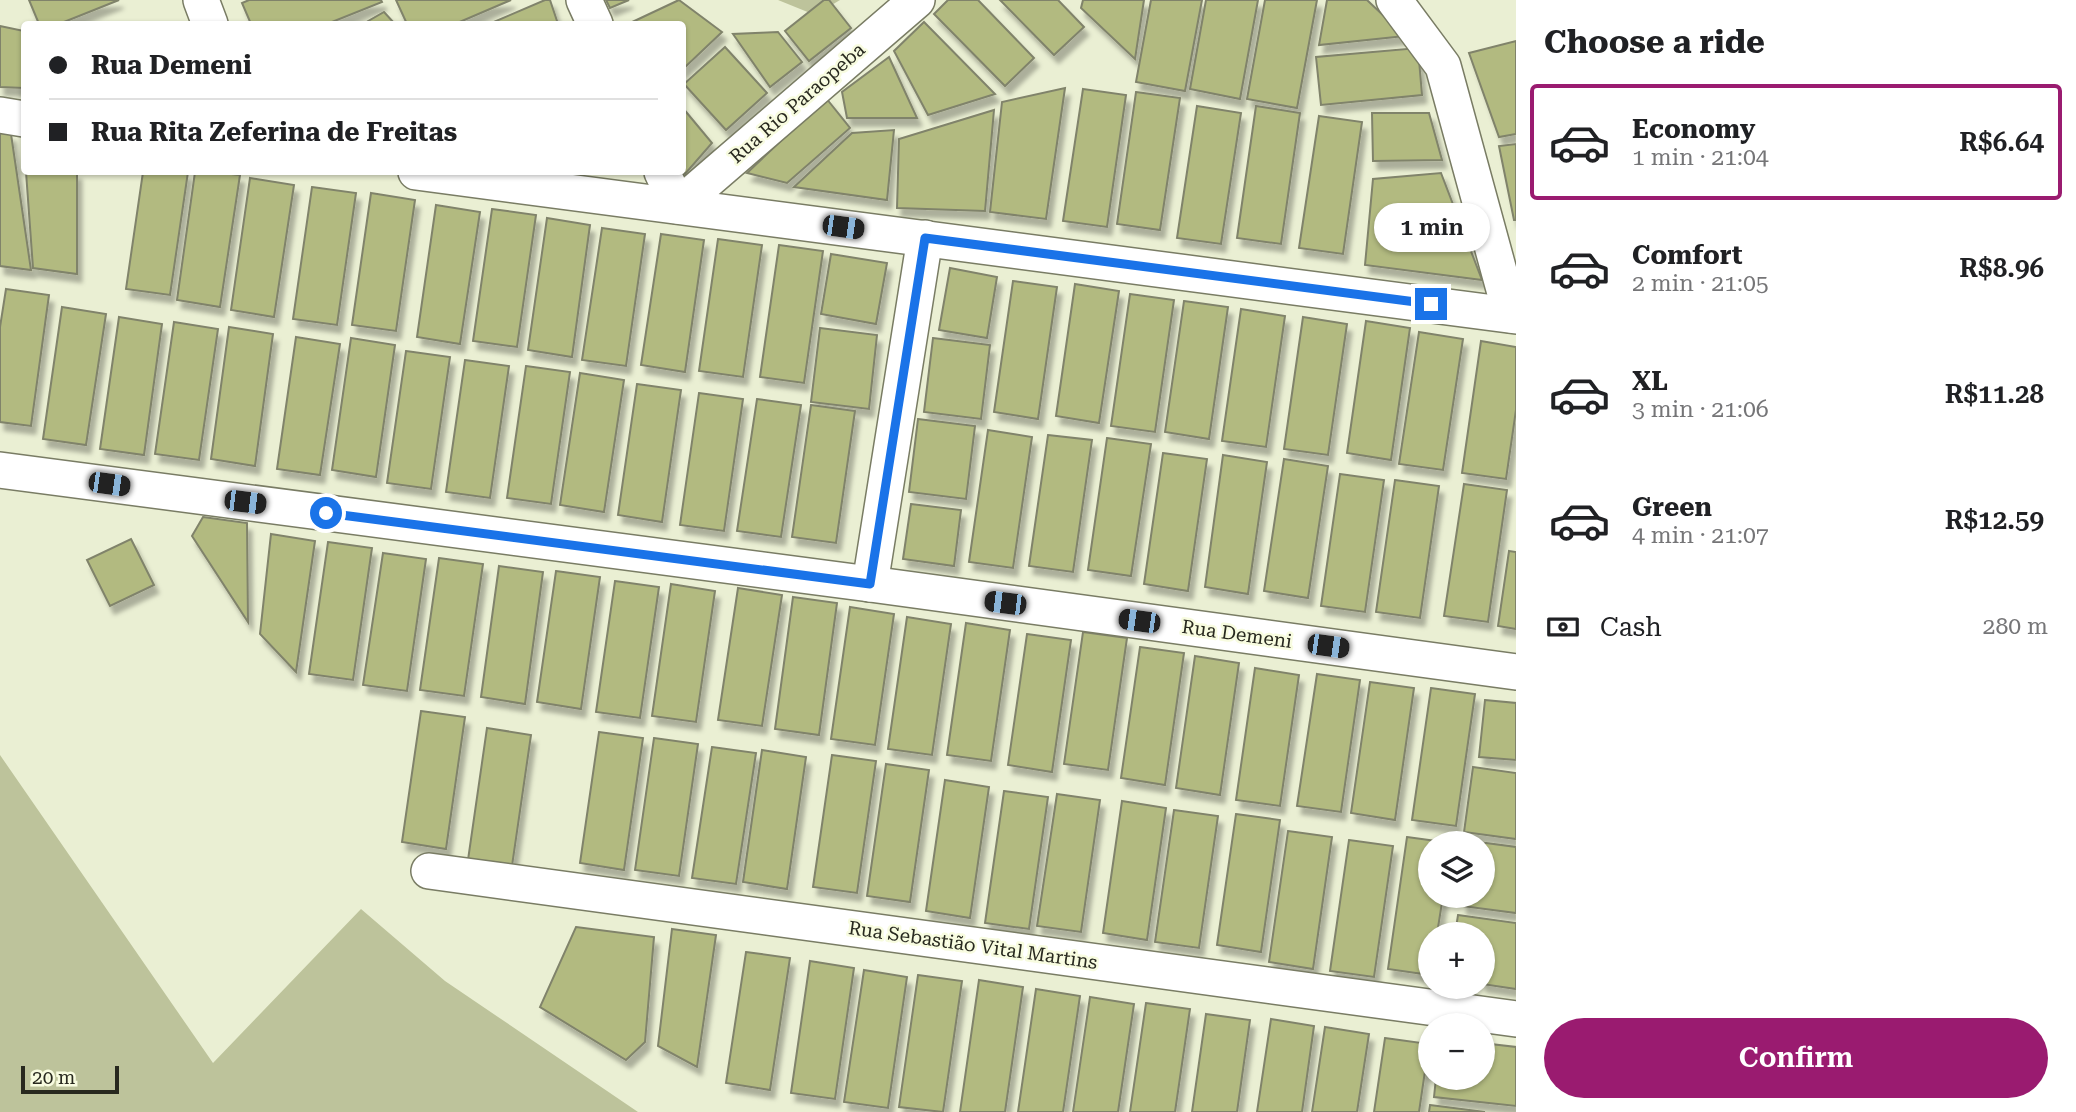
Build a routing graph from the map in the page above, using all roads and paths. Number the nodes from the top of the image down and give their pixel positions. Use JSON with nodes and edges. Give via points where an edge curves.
{"nodes":[{"id":1,"x":201,"y":0,"type":"edge"},
{"id":2,"x":584,"y":0,"type":"edge"},
{"id":3,"x":917,"y":0,"type":"edge"},
{"id":4,"x":1394,"y":0,"type":"edge"},
{"id":5,"x":210,"y":21,"type":"edge"},
{"id":6,"x":594,"y":21,"type":"edge"},
{"id":7,"x":0,"y":115,"type":"edge"},
{"id":8,"x":21,"y":118,"type":"edge"},
{"id":9,"x":439,"y":175,"type":"edge"},
{"id":10,"x":663,"y":175,"type":"edge"},
{"id":11,"x":678,"y":206,"type":"junction"},
{"id":12,"x":925,"y":238,"type":"junction"},
{"id":13,"x":1513,"y":315,"type":"edge"},
{"id":14,"x":0,"y":470,"type":"edge"},
{"id":15,"x":870,"y":584,"type":"junction"},
{"id":16,"x":1516,"y":672,"type":"edge"},
{"id":17,"x":429,"y":871,"type":"dead end"},
{"id":18,"x":1516,"y":1019,"type":"edge"}],
"edges":[{"from":1,"to":5,"type":"street"},
{"from":2,"to":6,"type":"street"},
{"from":3,"to":11,"type":"street","name":"Rua Rio Paraopeba"},
{"from":4,"to":13,"type":"street","via":[[1443,66]]},
{"from":7,"to":8,"type":"street"},
{"from":9,"to":11,"type":"street"},
{"from":10,"to":11,"type":"street"},
{"from":11,"to":12,"type":"street"},
{"from":12,"to":13,"type":"street"},
{"from":12,"to":15,"type":"street"},
{"from":14,"to":15,"type":"street","name":"Rua Demeni"},
{"from":15,"to":16,"type":"street","name":"Rua Demeni"},
{"from":17,"to":18,"type":"street","name":"Rua Sebastião Vital Martins"}]}
